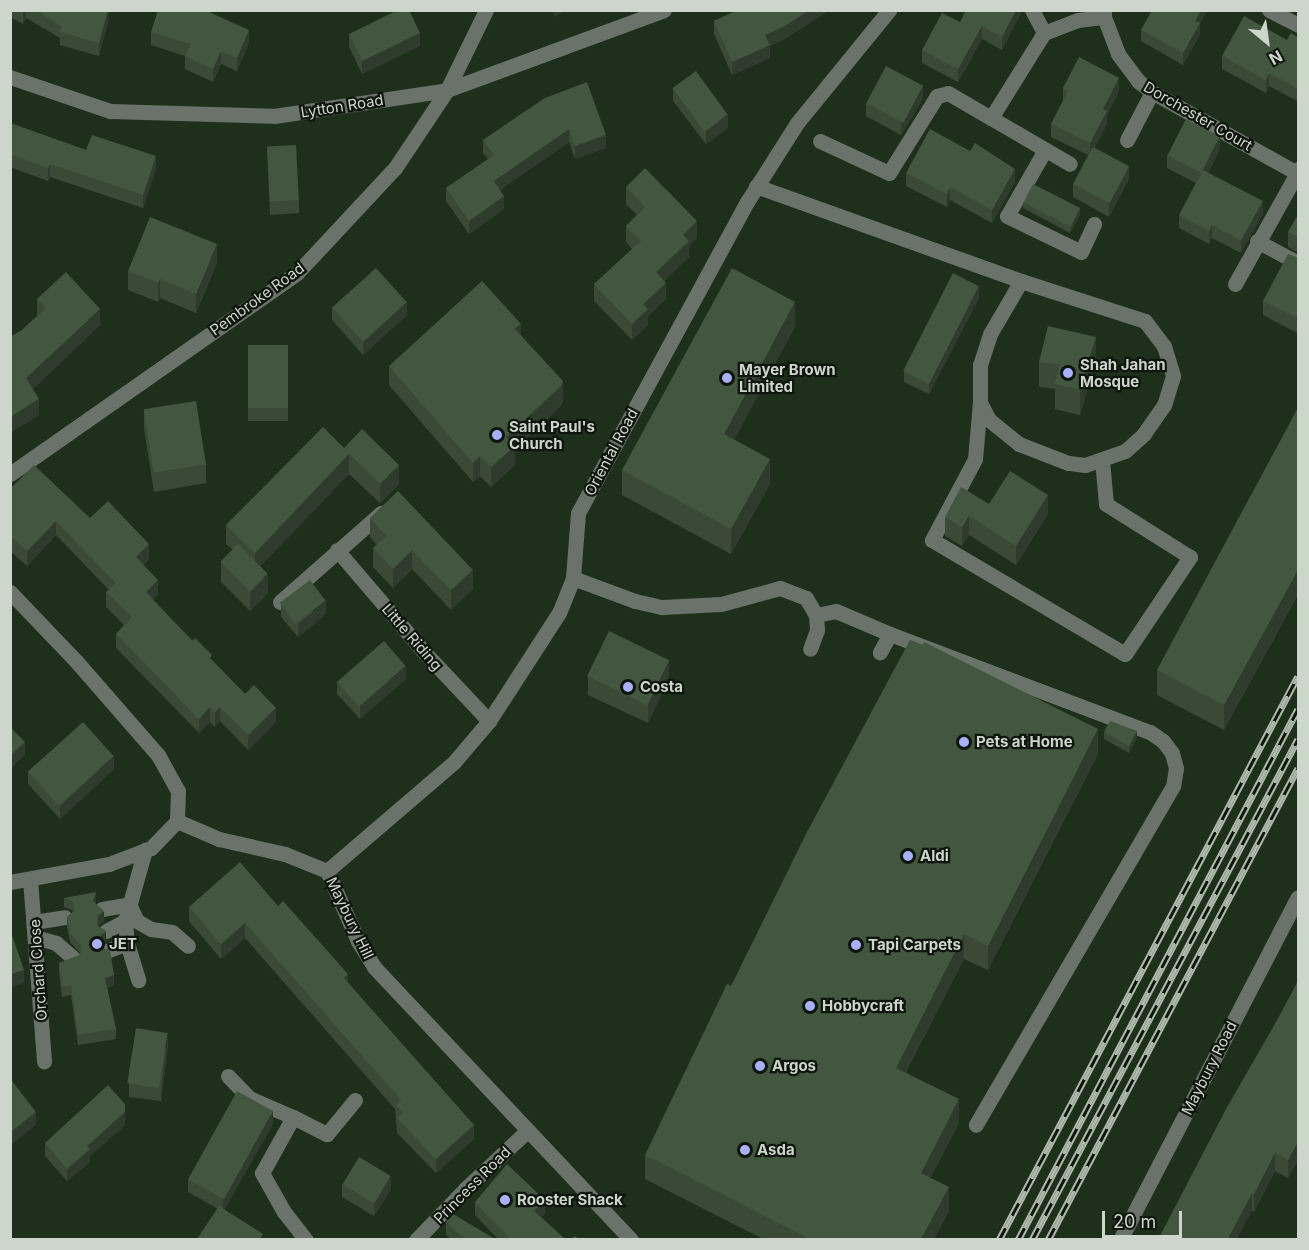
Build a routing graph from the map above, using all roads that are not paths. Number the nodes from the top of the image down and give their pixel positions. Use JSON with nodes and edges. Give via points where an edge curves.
{"nodes":[{"id":1,"x":486,"y":10,"type":"edge"},
{"id":2,"x":664,"y":10,"type":"edge"},
{"id":3,"x":888,"y":10,"type":"edge"},
{"id":4,"x":1032,"y":10,"type":"edge"},
{"id":5,"x":1269,"y":10,"type":"edge"},
{"id":6,"x":1104,"y":14,"type":"edge"},
{"id":7,"x":1299,"y":25,"type":"edge"},
{"id":8,"x":1044,"y":33,"type":"junction"},
{"id":9,"x":10,"y":76,"type":"edge"},
{"id":10,"x":447,"y":90,"type":"junction"},
{"id":11,"x":1152,"y":92,"type":"junction"},
{"id":12,"x":991,"y":118,"type":"junction"},
{"id":13,"x":1127,"y":140,"type":"dead end"},
{"id":14,"x":820,"y":141,"type":"dead end"},
{"id":15,"x":1045,"y":150,"type":"junction"},
{"id":16,"x":1070,"y":164,"type":"dead end"},
{"id":17,"x":1298,"y":171,"type":"edge"},
{"id":18,"x":756,"y":186,"type":"junction"},
{"id":19,"x":1094,"y":224,"type":"dead end"},
{"id":20,"x":1257,"y":242,"type":"junction"},
{"id":21,"x":1299,"y":263,"type":"edge"},
{"id":22,"x":1021,"y":280,"type":"junction"},
{"id":23,"x":1235,"y":284,"type":"dead end"},
{"id":24,"x":980,"y":402,"type":"junction"},
{"id":25,"x":1102,"y":460,"type":"junction"},
{"id":26,"x":10,"y":474,"type":"edge"},
{"id":27,"x":381,"y":513,"type":"edge"},
{"id":28,"x":337,"y":550,"type":"junction"},
{"id":29,"x":573,"y":578,"type":"junction"},
{"id":30,"x":10,"y":592,"type":"edge"},
{"id":31,"x":280,"y":602,"type":"edge"},
{"id":32,"x":816,"y":615,"type":"junction"},
{"id":33,"x":890,"y":634,"type":"junction"},
{"id":34,"x":810,"y":649,"type":"dead end"},
{"id":35,"x":880,"y":652,"type":"dead end"},
{"id":36,"x":489,"y":722,"type":"junction"},
{"id":37,"x":177,"y":821,"type":"junction"},
{"id":38,"x":145,"y":850,"type":"junction"},
{"id":39,"x":327,"y":872,"type":"junction"},
{"id":40,"x":30,"y":879,"type":"junction"},
{"id":41,"x":10,"y":882,"type":"edge"},
{"id":42,"x":1299,"y":897,"type":"edge"},
{"id":43,"x":129,"y":904,"type":"junction"},
{"id":44,"x":102,"y":909,"type":"edge"},
{"id":45,"x":65,"y":917,"type":"edge"},
{"id":46,"x":125,"y":921,"type":"junction"},
{"id":47,"x":35,"y":930,"type":"junction"},
{"id":48,"x":106,"y":931,"type":"edge"},
{"id":49,"x":127,"y":943,"type":"junction"},
{"id":50,"x":188,"y":946,"type":"dead end"},
{"id":51,"x":109,"y":950,"type":"edge"},
{"id":52,"x":72,"y":958,"type":"edge"},
{"id":53,"x":138,"y":980,"type":"dead end"},
{"id":54,"x":44,"y":1062,"type":"dead end"},
{"id":55,"x":228,"y":1076,"type":"dead end"},
{"id":56,"x":355,"y":1100,"type":"dead end"},
{"id":57,"x":294,"y":1117,"type":"junction"},
{"id":58,"x":976,"y":1125,"type":"dead end"},
{"id":59,"x":527,"y":1131,"type":"junction"},
{"id":60,"x":306,"y":1239,"type":"edge"},
{"id":61,"x":416,"y":1239,"type":"edge"},
{"id":62,"x":631,"y":1239,"type":"edge"},
{"id":63,"x":1120,"y":1239,"type":"edge"}],
"edges":[{"from":1,"to":10,"type":"street","name":"Pembroke Road"},
{"from":2,"to":10,"type":"street","name":"Lytton Road"},
{"from":3,"to":18,"type":"street","name":"Oriental Road","via":[[797,123]]},
{"from":4,"to":8,"type":"street"},
{"from":5,"to":7,"type":"street"},
{"from":6,"to":8,"type":"street"},
{"from":6,"to":11,"type":"street","name":"Dorchester Court","via":[[1110,37],[1127,69]]},
{"from":8,"to":12,"type":"street"},
{"from":9,"to":10,"type":"street","name":"Lytton Road","via":[[110,111],[274,116]]},
{"from":10,"to":26,"type":"street","name":"Pembroke Road","via":[[395,168],[297,273]]},
{"from":11,"to":13,"type":"street"},
{"from":11,"to":17,"type":"street","name":"Dorchester Court"},
{"from":12,"to":14,"type":"street","via":[[948,93],[937,96],[889,173]]},
{"from":12,"to":15,"type":"street"},
{"from":15,"to":16,"type":"street"},
{"from":15,"to":19,"type":"street","via":[[1007,216],[1080,252]]},
{"from":17,"to":20,"type":"street","name":"Dorchester Court"},
{"from":18,"to":22,"type":"street"},
{"from":18,"to":29,"type":"street","name":"Oriental Road","via":[[578,513]]},
{"from":20,"to":21,"type":"street"},
{"from":20,"to":23,"type":"street","name":"Dorchester Court"},
{"from":22,"to":24,"type":"street","via":[[990,334],[980,365]]},
{"from":22,"to":25,"type":"street","via":[[1145,321],[1164,346],[1173,376],[1164,405],[1144,434],[1125,451]]},
{"from":24,"to":25,"type":"street","via":[[989,420],[1019,444],[1068,463],[1085,465]]},
{"from":24,"to":25,"type":"street","via":[[975,459],[932,540],[1125,654],[1190,557],[1106,504]]},
{"from":27,"to":28,"type":"street"},
{"from":28,"to":31,"type":"street"},
{"from":28,"to":36,"type":"street","name":"Little Riding"},
{"from":29,"to":32,"type":"street","via":[[662,607],[721,604],[780,588],[806,598]]},
{"from":29,"to":36,"type":"street","name":"Oriental Road","via":[[559,613]]},
{"from":30,"to":37,"type":"street","via":[[158,755],[178,790]]},
{"from":32,"to":33,"type":"street","via":[[836,611]]},
{"from":32,"to":34,"type":"street","via":[[817,630]]},
{"from":33,"to":35,"type":"street"},
{"from":33,"to":58,"type":"street","via":[[1150,732],[1172,753],[1176,768],[1173,786]]},
{"from":36,"to":39,"type":"street","name":"Oriental Road","via":[[454,762]]},
{"from":37,"to":38,"type":"street"},
{"from":37,"to":39,"type":"street","name":"Maybury Hill","via":[[219,839],[285,854]]},
{"from":38,"to":40,"type":"street","via":[[109,864]]},
{"from":38,"to":43,"type":"street"},
{"from":39,"to":59,"type":"street","name":"Maybury Hill","via":[[374,967]]},
{"from":40,"to":41,"type":"street"},
{"from":40,"to":47,"type":"street","name":"Orchard Close"},
{"from":42,"to":63,"type":"street","name":"Maybury Road"},
{"from":43,"to":44,"type":"street"},
{"from":43,"to":46,"type":"street"},
{"from":43,"to":50,"type":"street","via":[[137,921],[172,932]]},
{"from":45,"to":47,"type":"street"},
{"from":46,"to":48,"type":"street"},
{"from":46,"to":49,"type":"street"},
{"from":47,"to":52,"type":"street","via":[[63,941]]},
{"from":47,"to":54,"type":"street","name":"Orchard Close"},
{"from":49,"to":51,"type":"street"},
{"from":49,"to":53,"type":"street"},
{"from":55,"to":57,"type":"street","via":[[249,1098]]},
{"from":56,"to":57,"type":"street","via":[[327,1134]]},
{"from":57,"to":60,"type":"street","via":[[262,1173],[272,1194]]},
{"from":59,"to":61,"type":"street","name":"Princess Road"},
{"from":59,"to":62,"type":"street","name":"Maybury Hill"}]}
